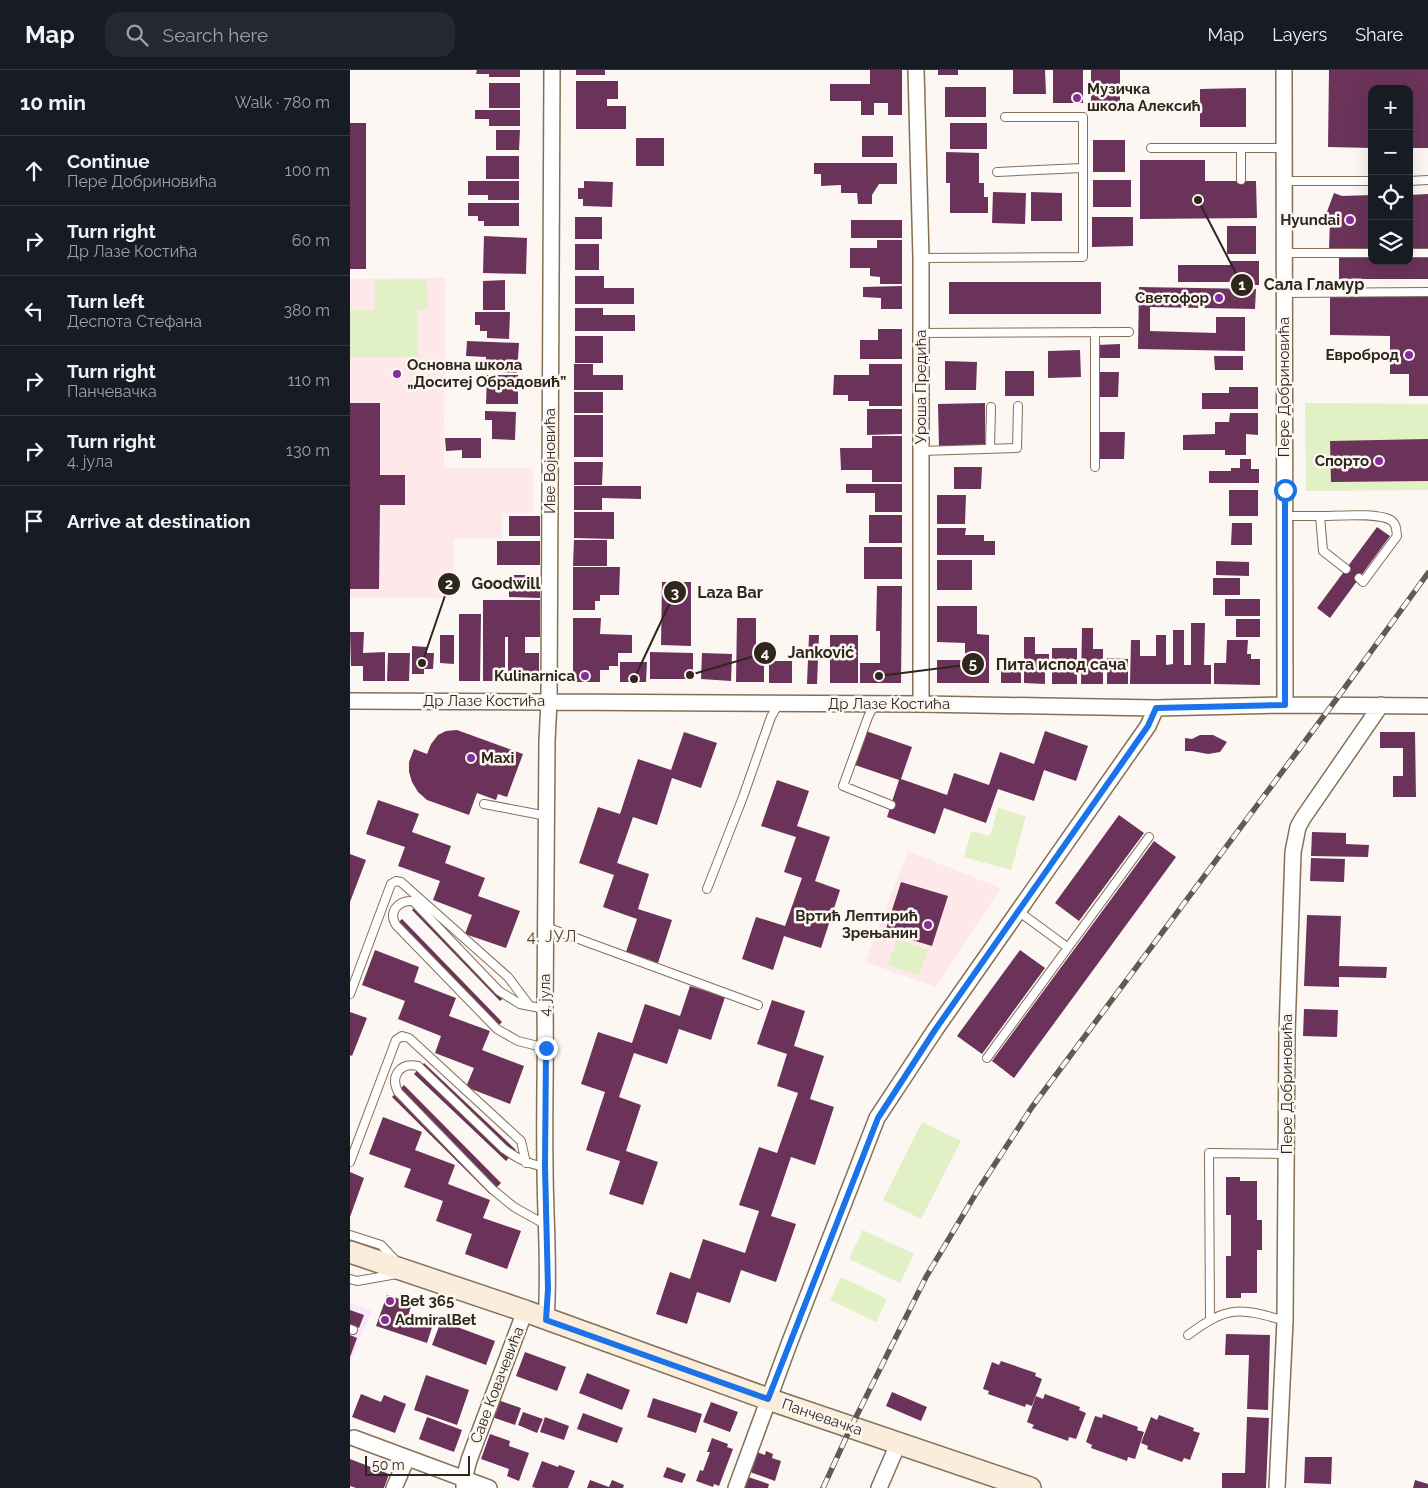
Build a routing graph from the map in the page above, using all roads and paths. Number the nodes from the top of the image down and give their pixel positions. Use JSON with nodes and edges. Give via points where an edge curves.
{"nodes":[{"id":1,"x":552,"y":70,"type":"edge"},
{"id":2,"x":916,"y":70,"type":"edge"},
{"id":3,"x":1284,"y":70,"type":"edge"},
{"id":4,"x":1005,"y":117,"type":"dead end"},
{"id":5,"x":1151,"y":148,"type":"dead end"},
{"id":6,"x":1241,"y":148,"type":"junction"},
{"id":7,"x":1284,"y":148,"type":"junction"},
{"id":8,"x":1082,"y":168,"type":"junction"},
{"id":9,"x":997,"y":172,"type":"dead end"},
{"id":10,"x":1241,"y":180,"type":"dead end"},
{"id":11,"x":1413,"y":180,"type":"edge"},
{"id":12,"x":1428,"y":180,"type":"edge"},
{"id":13,"x":1284,"y":181,"type":"junction"},
{"id":14,"x":1368,"y":181,"type":"edge"},
{"id":15,"x":1284,"y":253,"type":"junction"},
{"id":16,"x":1368,"y":253,"type":"edge"},
{"id":17,"x":1413,"y":253,"type":"edge"},
{"id":18,"x":1428,"y":253,"type":"edge"},
{"id":19,"x":921,"y":258,"type":"junction"},
{"id":20,"x":1428,"y":292,"type":"edge"},
{"id":21,"x":1284,"y":293,"type":"junction"},
{"id":22,"x":1094,"y":332,"type":"junction"},
{"id":23,"x":1129,"y":332,"type":"dead end"},
{"id":24,"x":921,"y":333,"type":"junction"},
{"id":25,"x":1018,"y":406,"type":"dead end"},
{"id":26,"x":990,"y":407,"type":"dead end"},
{"id":27,"x":990,"y":449,"type":"junction"},
{"id":28,"x":921,"y":451,"type":"junction"},
{"id":29,"x":1094,"y":467,"type":"dead end"},
{"id":30,"x":1284,"y":516,"type":"junction"},
{"id":31,"x":1320,"y":516,"type":"junction"},
{"id":32,"x":1346,"y":569,"type":"dead end"},
{"id":33,"x":1359,"y":578,"type":"dead end"},
{"id":34,"x":350,"y":701,"type":"edge"},
{"id":35,"x":549,"y":701,"type":"junction"},
{"id":36,"x":779,"y":703,"type":"junction"},
{"id":37,"x":875,"y":704,"type":"junction"},
{"id":38,"x":920,"y":704,"type":"junction"},
{"id":39,"x":1285,"y":705,"type":"junction"},
{"id":40,"x":1381,"y":705,"type":"junction"},
{"id":41,"x":1428,"y":706,"type":"edge"},
{"id":42,"x":1156,"y":708,"type":"junction"},
{"id":43,"x":484,"y":804,"type":"dead end"},
{"id":44,"x":891,"y":805,"type":"dead end"},
{"id":45,"x":547,"y":816,"type":"junction"},
{"id":46,"x":1148,"y":837,"type":"dead end"},
{"id":47,"x":707,"y":890,"type":"dead end"},
{"id":48,"x":1018,"y":911,"type":"junction"},
{"id":49,"x":546,"y":927,"type":"junction"},
{"id":50,"x":1067,"y":947,"type":"junction"},
{"id":51,"x":350,"y":994,"type":"edge"},
{"id":52,"x":758,"y":1004,"type":"dead end"},
{"id":53,"x":529,"y":1005,"type":"junction"},
{"id":54,"x":545,"y":1009,"type":"junction"},
{"id":55,"x":546,"y":1048,"type":"junction"},
{"id":56,"x":986,"y":1058,"type":"dead end"},
{"id":57,"x":1287,"y":1154,"type":"junction"},
{"id":58,"x":522,"y":1161,"type":"junction"},
{"id":59,"x":350,"y":1162,"type":"edge"},
{"id":60,"x":545,"y":1167,"type":"junction"},
{"id":61,"x":546,"y":1225,"type":"junction"},
{"id":62,"x":350,"y":1235,"type":"edge"},
{"id":63,"x":350,"y":1252,"type":"edge"},
{"id":64,"x":407,"y":1270,"type":"junction"},
{"id":65,"x":350,"y":1279,"type":"edge"},
{"id":66,"x":524,"y":1311,"type":"junction"},
{"id":67,"x":1210,"y":1319,"type":"junction"},
{"id":68,"x":546,"y":1320,"type":"junction"},
{"id":69,"x":1285,"y":1321,"type":"junction"},
{"id":70,"x":1188,"y":1335,"type":"dead end"},
{"id":71,"x":768,"y":1399,"type":"junction"},
{"id":72,"x":354,"y":1438,"type":"dead end"},
{"id":73,"x":898,"y":1444,"type":"junction"},
{"id":74,"x":407,"y":1458,"type":"junction"},
{"id":75,"x":464,"y":1483,"type":"edge"},
{"id":76,"x":394,"y":1488,"type":"edge"},
{"id":77,"x":489,"y":1488,"type":"edge"},
{"id":78,"x":736,"y":1488,"type":"edge"},
{"id":79,"x":879,"y":1488,"type":"edge"},
{"id":80,"x":1030,"y":1488,"type":"edge"},
{"id":81,"x":1277,"y":1488,"type":"edge"}],
"edges":[{"from":1,"to":35,"type":"street","name":"Иве Војновића"},
{"from":2,"to":19,"type":"street","name":"Уроша Предића"},
{"from":3,"to":7,"type":"street","name":"Пере Добриновића"},
{"from":4,"to":8,"type":"lane","via":[[1083,117]]},
{"from":5,"to":6,"type":"lane"},
{"from":6,"to":7,"type":"lane"},
{"from":6,"to":10,"type":"lane"},
{"from":7,"to":13,"type":"street","name":"Пере Добриновића"},
{"from":8,"to":9,"type":"lane"},
{"from":8,"to":19,"type":"lane","via":[[1083,257]]},
{"from":11,"to":12,"type":"lane"},
{"from":13,"to":14,"type":"lane"},
{"from":13,"to":15,"type":"street","name":"Пере Добриновића"},
{"from":15,"to":16,"type":"lane"},
{"from":15,"to":21,"type":"street","name":"Пере Добриновића"},
{"from":17,"to":18,"type":"lane"},
{"from":19,"to":24,"type":"street","name":"Уроша Предића"},
{"from":20,"to":21,"type":"lane"},
{"from":21,"to":30,"type":"street","name":"Пере Добриновића"},
{"from":22,"to":23,"type":"lane"},
{"from":22,"to":24,"type":"lane"},
{"from":22,"to":29,"type":"lane"},
{"from":24,"to":28,"type":"street","name":"Уроша Предића"},
{"from":25,"to":27,"type":"lane","via":[[1017,448]]},
{"from":26,"to":27,"type":"lane"},
{"from":27,"to":28,"type":"lane"},
{"from":28,"to":38,"type":"street","name":"Уроша Предића"},
{"from":30,"to":31,"type":"lane"},
{"from":30,"to":39,"type":"street","name":"Пере Добриновића"},
{"from":31,"to":32,"type":"lane","via":[[1323,551]]},
{"from":31,"to":33,"type":"lane","via":[[1379,516],[1396,527],[1397,536],[1363,582]]},
{"from":34,"to":35,"type":"street","name":"Др Лазе Костића"},
{"from":35,"to":36,"type":"street","name":"Др Лазе Костића"},
{"from":35,"to":45,"type":"street","name":"4. јула"},
{"from":36,"to":37,"type":"street","name":"Др Лазе Костића"},
{"from":36,"to":47,"type":"lane"},
{"from":37,"to":38,"type":"street","name":"Др Лазе Костића"},
{"from":37,"to":44,"type":"lane","via":[[843,786]]},
{"from":38,"to":42,"type":"street","name":"Др Лазе Костића"},
{"from":39,"to":40,"type":"street","name":"Др Лазе Костића"},
{"from":39,"to":42,"type":"street","name":"Др Лазе Костића"},
{"from":40,"to":41,"type":"street","name":"Др Лазе Костића"},
{"from":40,"to":57,"type":"street","name":"Пере Добриновића","via":[[1303,818],[1295,838],[1286,1033]]},
{"from":42,"to":48,"type":"street","via":[[1148,726]]},
{"from":43,"to":45,"type":"lane"},
{"from":45,"to":49,"type":"street","name":"4. јула"},
{"from":46,"to":50,"type":"lane"},
{"from":48,"to":50,"type":"lane"},
{"from":48,"to":71,"type":"street","via":[[878,1118]]},
{"from":49,"to":52,"type":"lane"},
{"from":49,"to":54,"type":"street","name":"4. јула"},
{"from":50,"to":56,"type":"lane"},
{"from":51,"to":53,"type":"lane","via":[[391,884],[396,881],[401,882],[508,978]]},
{"from":53,"to":54,"type":"lane"},
{"from":53,"to":55,"type":"lane","via":[[520,1004],[499,991],[413,901],[398,904],[392,914],[396,925],[497,1029],[518,1042]]},
{"from":54,"to":55,"type":"street","name":"4. јула"},
{"from":55,"to":60,"type":"street","name":"4. јула"},
{"from":57,"to":67,"type":"lane","via":[[1209,1153]]},
{"from":57,"to":69,"type":"street","name":"Пере Добриновића"},
{"from":58,"to":59,"type":"lane","via":[[521,1141],[409,1038],[402,1036],[396,1040]]},
{"from":58,"to":60,"type":"lane"},
{"from":58,"to":61,"type":"lane","via":[[504,1149],[422,1069],[415,1065],[407,1066],[398,1073],[394,1082],[398,1092],[499,1195]]},
{"from":60,"to":61,"type":"street","name":"4. јула"},
{"from":61,"to":68,"type":"street","name":"4. јула"},
{"from":62,"to":64,"type":"lane","via":[[381,1246]]},
{"from":63,"to":64,"type":"street","name":"Панчевачка"},
{"from":64,"to":65,"type":"lane","via":[[357,1281]]},
{"from":64,"to":66,"type":"street","name":"Панчевачка"},
{"from":66,"to":68,"type":"street","name":"Панчевачка"},
{"from":66,"to":75,"type":"street","name":"Саве Ковачевића","via":[[473,1447]]},
{"from":67,"to":69,"type":"lane","via":[[1242,1311]]},
{"from":67,"to":70,"type":"lane"},
{"from":68,"to":71,"type":"street","name":"Панчевачка"},
{"from":69,"to":81,"type":"street","name":"Пере Добриновића"},
{"from":71,"to":73,"type":"street","name":"Панчевачка"},
{"from":71,"to":78,"type":"street"},
{"from":72,"to":74,"type":"street"},
{"from":73,"to":79,"type":"street"},
{"from":73,"to":80,"type":"street","name":"Панчевачка"},
{"from":74,"to":75,"type":"street"},
{"from":74,"to":76,"type":"street"},
{"from":75,"to":77,"type":"street"}]}
